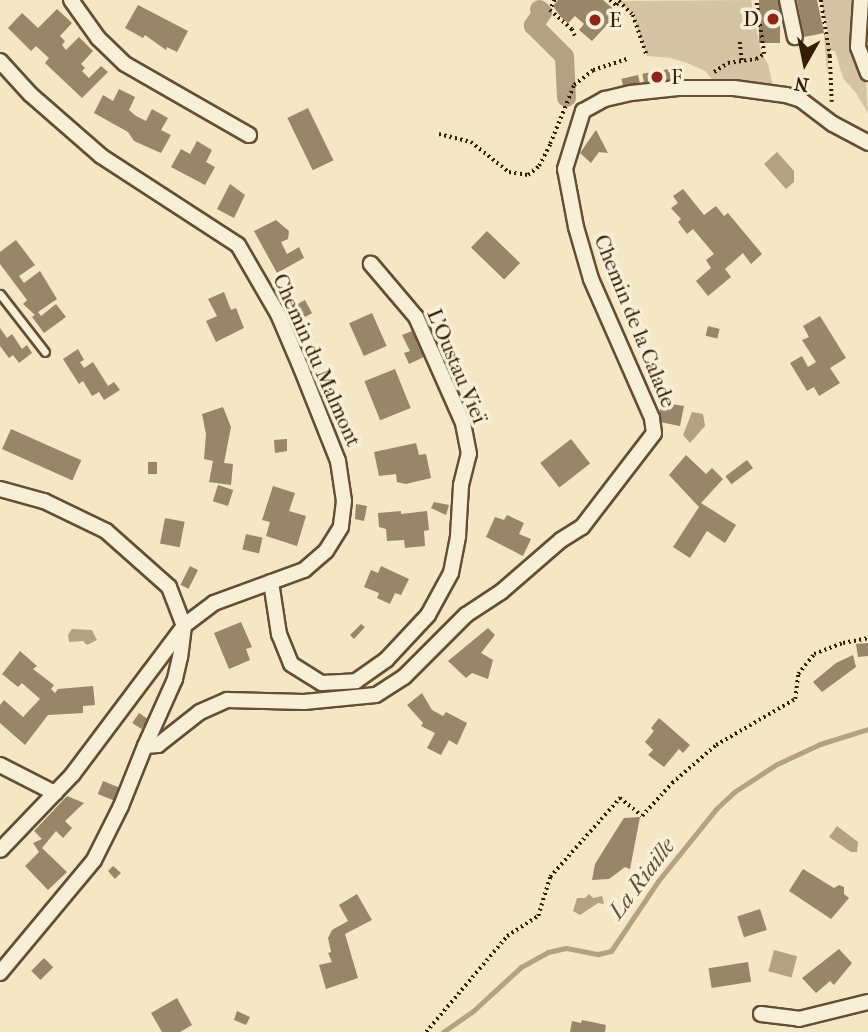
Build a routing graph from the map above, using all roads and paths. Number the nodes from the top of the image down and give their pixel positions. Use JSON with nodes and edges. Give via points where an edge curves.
{"nodes":[{"id":1,"x":71,"y":0,"type":"edge"},
{"id":2,"x":555,"y":0,"type":"edge"},
{"id":3,"x":610,"y":0,"type":"edge"},
{"id":4,"x":619,"y":0,"type":"edge"},
{"id":5,"x":756,"y":0,"type":"edge"},
{"id":6,"x":787,"y":0,"type":"edge"},
{"id":7,"x":821,"y":0,"type":"edge"},
{"id":8,"x":861,"y":0,"type":"edge"},
{"id":9,"x":575,"y":36,"type":"dead end"},
{"id":10,"x":795,"y":37,"type":"dead end"},
{"id":11,"x":740,"y":42,"type":"dead end"},
{"id":12,"x":647,"y":57,"type":"dead end"},
{"id":13,"x":629,"y":58,"type":"dead end"},
{"id":14,"x":0,"y":61,"type":"edge"},
{"id":15,"x":742,"y":61,"type":"junction"},
{"id":16,"x":868,"y":73,"type":"edge"},
{"id":17,"x":710,"y":75,"type":"dead end"},
{"id":18,"x":830,"y":92,"type":"dead end"},
{"id":19,"x":439,"y":134,"type":"dead end"},
{"id":20,"x":249,"y":135,"type":"dead end"},
{"id":21,"x":868,"y":143,"type":"edge"},
{"id":22,"x":371,"y":264,"type":"dead end"},
{"id":23,"x":0,"y":294,"type":"edge"},
{"id":24,"x":45,"y":352,"type":"dead end"},
{"id":25,"x":0,"y":489,"type":"edge"},
{"id":26,"x":271,"y":582,"type":"junction"},
{"id":27,"x":184,"y":625,"type":"junction"},
{"id":28,"x":868,"y":638,"type":"edge"},
{"id":29,"x":145,"y":746,"type":"junction"},
{"id":30,"x":0,"y":765,"type":"edge"},
{"id":31,"x":55,"y":793,"type":"junction"},
{"id":32,"x":0,"y":850,"type":"edge"},
{"id":33,"x":0,"y":973,"type":"edge"},
{"id":34,"x":868,"y":1002,"type":"edge"},
{"id":35,"x":761,"y":1014,"type":"dead end"},
{"id":36,"x":426,"y":1032,"type":"edge"}],
"edges":[{"from":1,"to":20,"type":"street","via":[[98,38],[125,64]]},
{"from":2,"to":9,"type":"path","via":[[551,10]]},
{"from":3,"to":4,"type":"path","via":[[616,5]]},
{"from":4,"to":12,"type":"path","via":[[633,16]]},
{"from":5,"to":15,"type":"path","via":[[764,54]]},
{"from":6,"to":10,"type":"street"},
{"from":7,"to":18,"type":"path","via":[[830,56]]},
{"from":8,"to":16,"type":"street","via":[[858,47]]},
{"from":11,"to":15,"type":"path"},
{"from":13,"to":19,"type":"path","via":[[593,71],[574,85],[539,166],[528,175],[509,172],[465,139]]},
{"from":14,"to":26,"type":"street","name":"Chemin du Malmont","via":[[101,156],[238,245],[278,314],[338,461],[344,501],[341,527],[326,551],[304,570]]},
{"from":15,"to":17,"type":"path","via":[[717,68]]},
{"from":21,"to":29,"type":"street","name":"Chemin de la Calade","via":[[801,100],[734,88],[631,93],[583,111],[565,169],[576,227],[591,279],[652,418],[654,433],[582,527],[466,615],[404,677],[376,695],[304,702],[227,700],[200,712],[158,745]]},
{"from":22,"to":26,"type":"street","name":"L'Oustau Vieï","via":[[416,317],[463,423],[469,454],[451,573],[428,615],[386,660],[356,681],[322,683],[292,664],[279,634]]},
{"from":23,"to":24,"type":"lane"},
{"from":25,"to":27,"type":"street","via":[[44,501],[106,531],[169,587]]},
{"from":26,"to":27,"type":"street","name":"Chemin du Malmont","via":[[214,603]]},
{"from":27,"to":29,"type":"street","via":[[175,679]]},
{"from":27,"to":31,"type":"street","name":"Chemin du Malmont"},
{"from":28,"to":36,"type":"path","via":[[814,654],[798,674],[795,699],[716,745],[642,816],[620,798],[550,877],[538,916],[508,936]]},
{"from":29,"to":33,"type":"street","via":[[94,860]]},
{"from":30,"to":31,"type":"street"},
{"from":31,"to":32,"type":"street","name":"Chemin du Malmont"},
{"from":34,"to":35,"type":"street","via":[[799,1018]]}]}
